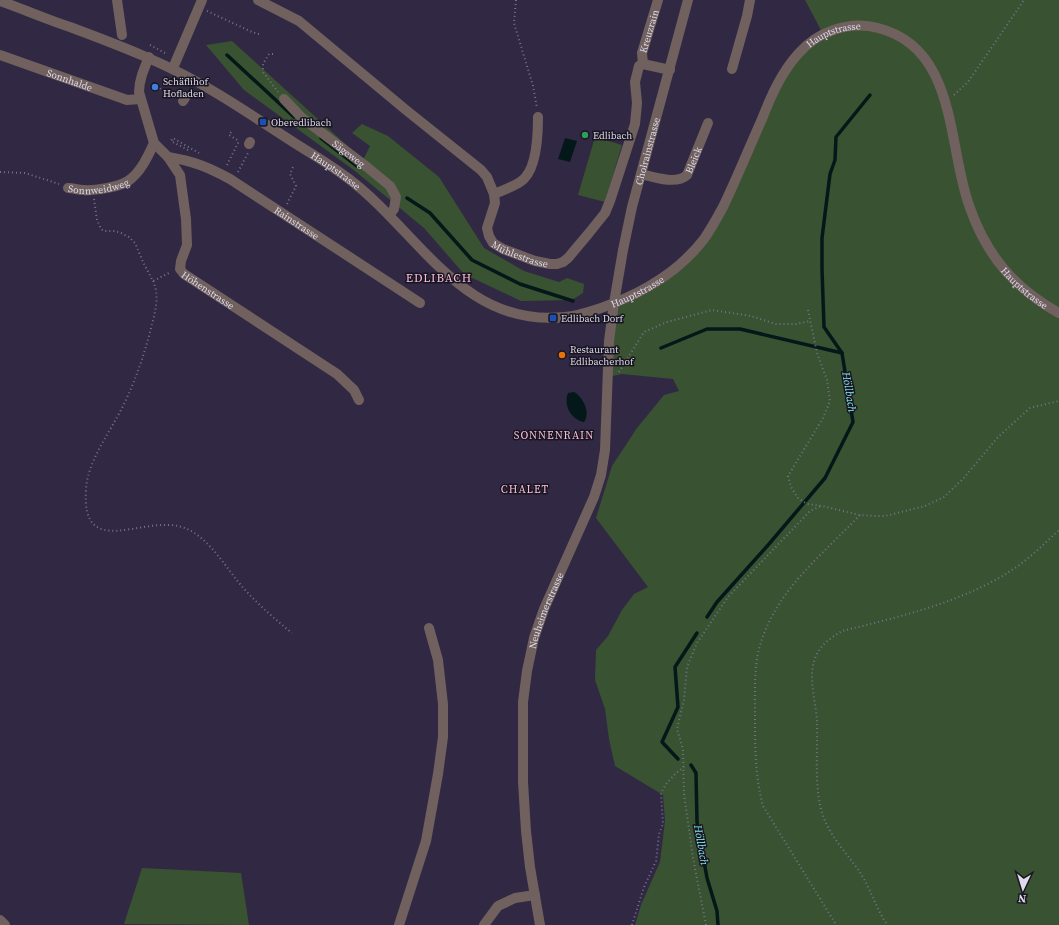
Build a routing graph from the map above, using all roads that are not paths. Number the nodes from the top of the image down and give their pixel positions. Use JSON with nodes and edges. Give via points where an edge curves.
{"nodes":[{"id":1,"x":117,"y":0,"type":"edge"},
{"id":2,"x":202,"y":0,"type":"edge"},
{"id":3,"x":258,"y":0,"type":"edge"},
{"id":4,"x":658,"y":0,"type":"edge"},
{"id":5,"x":688,"y":0,"type":"edge"},
{"id":6,"x":750,"y":0,"type":"edge"},
{"id":7,"x":0,"y":1,"type":"edge"},
{"id":8,"x":122,"y":35,"type":"dead end"},
{"id":9,"x":0,"y":55,"type":"edge"},
{"id":10,"x":149,"y":57,"type":"junction"},
{"id":11,"x":643,"y":64,"type":"junction"},
{"id":12,"x":173,"y":68,"type":"junction"},
{"id":13,"x":732,"y":69,"type":"dead end"},
{"id":14,"x":670,"y":70,"type":"junction"},
{"id":15,"x":140,"y":99,"type":"junction"},
{"id":16,"x":284,"y":99,"type":"road end"},
{"id":17,"x":538,"y":117,"type":"road end"},
{"id":18,"x":708,"y":123,"type":"dead end"},
{"id":19,"x":154,"y":143,"type":"junction"},
{"id":20,"x":168,"y":157,"type":"junction"},
{"id":21,"x":641,"y":174,"type":"junction"},
{"id":22,"x":68,"y":188,"type":"road end"},
{"id":23,"x":494,"y":194,"type":"junction"},
{"id":24,"x":389,"y":215,"type":"junction"},
{"id":25,"x":420,"y":303,"type":"dead end"},
{"id":26,"x":614,"y":304,"type":"junction"},
{"id":27,"x":1059,"y":313,"type":"edge"},
{"id":28,"x":359,"y":400,"type":"dead end"},
{"id":29,"x":429,"y":628,"type":"dead end"},
{"id":30,"x":535,"y":895,"type":"junction"},
{"id":31,"x":0,"y":920,"type":"edge"},
{"id":32,"x":5,"y":925,"type":"edge"},
{"id":33,"x":399,"y":925,"type":"edge"},
{"id":34,"x":484,"y":925,"type":"edge"},
{"id":35,"x":540,"y":925,"type":"edge"}],
"edges":[{"from":1,"to":8,"type":"street"},
{"from":2,"to":12,"type":"street"},
{"from":3,"to":23,"type":"street","via":[[299,21],[461,154],[487,177]]},
{"from":4,"to":11,"type":"street","name":"Kreuzrain","via":[[642,53]]},
{"from":5,"to":14,"type":"street","name":"Cholrainstrasse"},
{"from":6,"to":13,"type":"street"},
{"from":7,"to":10,"type":"street","name":"Hauptstrasse"},
{"from":9,"to":15,"type":"street","name":"Sonnhalde","via":[[127,100]]},
{"from":10,"to":12,"type":"street","name":"Hauptstrasse"},
{"from":10,"to":15,"type":"street","name":"Höhenstrasse","via":[[139,85]]},
{"from":11,"to":14,"type":"street"},
{"from":11,"to":23,"type":"street","name":"Mühlestrasse","via":[[639,66],[635,82],[635,124],[610,201],[605,213],[568,258],[558,264],[550,264],[503,249],[493,243],[487,228]]},
{"from":12,"to":24,"type":"street","name":"Hauptstrasse","via":[[350,179]]},
{"from":14,"to":21,"type":"street","name":"Cholrainstrasse"},
{"from":15,"to":19,"type":"street","name":"Höhenstrasse"},
{"from":16,"to":24,"type":"street","name":"Sägeweg","via":[[301,118],[390,186],[396,197],[394,209]]},
{"from":17,"to":23,"type":"street","via":[[538,132],[529,172],[522,182]]},
{"from":18,"to":21,"type":"street","name":"Bleick","via":[[683,179],[657,178]]},
{"from":19,"to":20,"type":"street","name":"Höhenstrasse"},
{"from":19,"to":22,"type":"street","name":"Sonnweidweg","via":[[144,163],[129,180],[111,187],[92,190]]},
{"from":20,"to":25,"type":"street","name":"Rainstrasse","via":[[206,166],[230,179]]},
{"from":20,"to":28,"type":"street","name":"Höhenstrasse","via":[[180,175],[186,219],[187,244],[180,269],[337,374],[354,390]]},
{"from":21,"to":26,"type":"street","name":"Cholrainstrasse","via":[[623,250]]},
{"from":24,"to":26,"type":"street","name":"Hauptstrasse","via":[[457,284],[496,307],[522,316],[554,318],[583,314]]},
{"from":26,"to":27,"type":"street","name":"Hauptstrasse","via":[[662,278],[679,265],[705,237],[733,186],[773,92],[800,52],[823,34],[848,26],[861,25],[898,34],[929,62],[945,102],[969,207],[986,244],[994,258],[1022,288]]},
{"from":26,"to":30,"type":"street","name":"Neuheimerstrasse","via":[[609,341],[605,450],[601,475],[594,497],[544,609],[527,671],[523,702],[523,782],[526,830]]},
{"from":29,"to":33,"type":"street","via":[[438,660],[443,704],[443,737],[426,841]]},
{"from":30,"to":34,"type":"street","via":[[515,898],[498,906]]},
{"from":30,"to":35,"type":"street","name":"Neuheimerstrasse"},
{"from":31,"to":32,"type":"street"}]}
